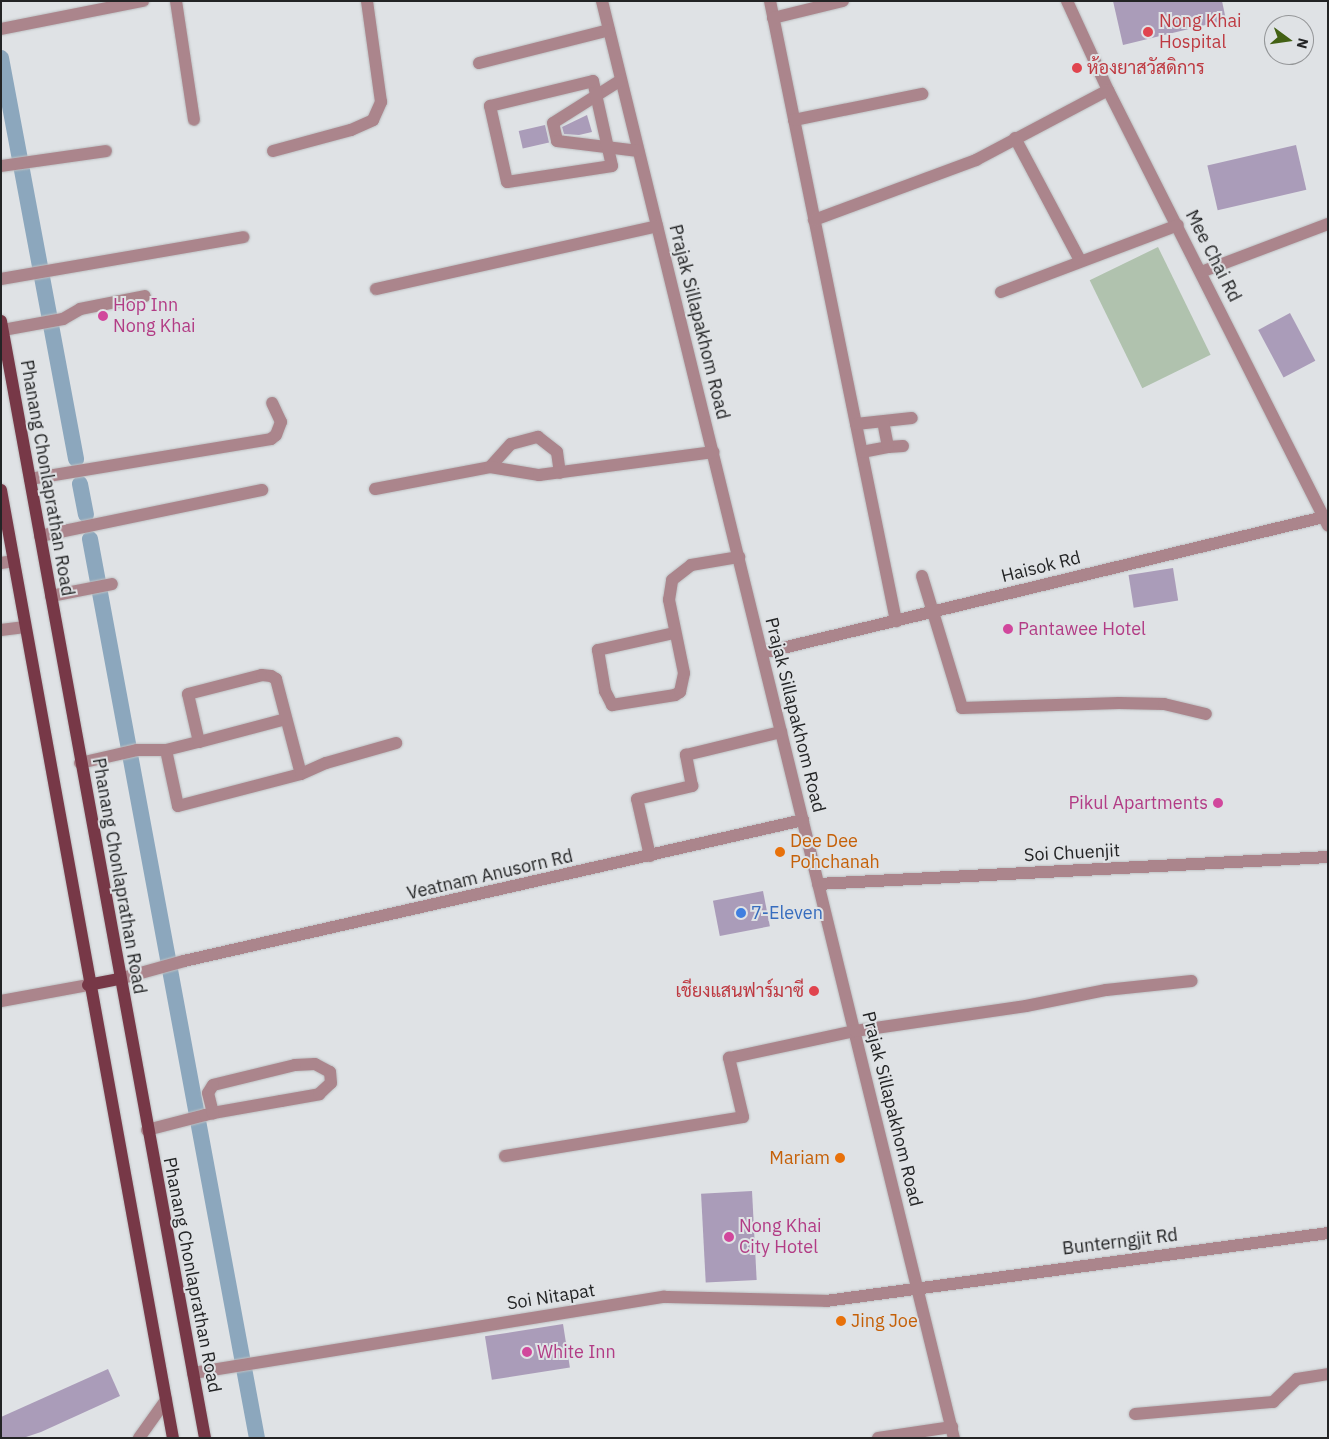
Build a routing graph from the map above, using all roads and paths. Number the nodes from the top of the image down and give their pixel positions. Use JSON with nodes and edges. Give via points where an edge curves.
{"nodes":[{"id":1,"x":143,"y":1,"type":"edge"},
{"id":2,"x":176,"y":1,"type":"edge"},
{"id":3,"x":367,"y":1,"type":"edge"},
{"id":4,"x":602,"y":1,"type":"edge"},
{"id":5,"x":770,"y":1,"type":"edge"},
{"id":6,"x":1068,"y":1,"type":"edge"},
{"id":7,"x":835,"y":2,"type":"edge"},
{"id":8,"x":773,"y":18,"type":"junction"},
{"id":9,"x":4,"y":28,"type":"edge"},
{"id":10,"x":609,"y":30,"type":"junction"},
{"id":11,"x":479,"y":63,"type":"dead end"},
{"id":12,"x":621,"y":80,"type":"junction"},
{"id":13,"x":1108,"y":90,"type":"junction"},
{"id":14,"x":922,"y":94,"type":"dead end"},
{"id":15,"x":596,"y":95,"type":"junction"},
{"id":16,"x":194,"y":120,"type":"dead end"},
{"id":17,"x":794,"y":120,"type":"junction"},
{"id":18,"x":1015,"y":138,"type":"junction"},
{"id":19,"x":608,"y":148,"type":"junction"},
{"id":20,"x":638,"y":150,"type":"junction"},
{"id":21,"x":106,"y":151,"type":"dead end"},
{"id":22,"x":273,"y":151,"type":"dead end"},
{"id":23,"x":1,"y":166,"type":"edge"},
{"id":24,"x":814,"y":220,"type":"junction"},
{"id":25,"x":1328,"y":224,"type":"edge"},
{"id":26,"x":1178,"y":225,"type":"junction"},
{"id":27,"x":657,"y":226,"type":"junction"},
{"id":28,"x":243,"y":236,"type":"dead end"},
{"id":29,"x":1080,"y":260,"type":"junction"},
{"id":30,"x":1200,"y":272,"type":"junction"},
{"id":31,"x":3,"y":278,"type":"edge"},
{"id":32,"x":376,"y":289,"type":"dead end"},
{"id":33,"x":1001,"y":292,"type":"dead end"},
{"id":34,"x":145,"y":296,"type":"dead end"},
{"id":35,"x":2,"y":325,"type":"edge"},
{"id":36,"x":272,"y":403,"type":"dead end"},
{"id":37,"x":912,"y":418,"type":"dead end"},
{"id":38,"x":883,"y":422,"type":"junction"},
{"id":39,"x":856,"y":424,"type":"junction"},
{"id":40,"x":903,"y":446,"type":"dead end"},
{"id":41,"x":888,"y":447,"type":"junction"},
{"id":42,"x":714,"y":452,"type":"junction"},
{"id":43,"x":862,"y":452,"type":"junction"},
{"id":44,"x":490,"y":467,"type":"junction"},
{"id":45,"x":560,"y":473,"type":"junction"},
{"id":46,"x":30,"y":479,"type":"junction"},
{"id":47,"x":375,"y":489,"type":"dead end"},
{"id":48,"x":1,"y":490,"type":"edge"},
{"id":49,"x":262,"y":490,"type":"dead end"},
{"id":50,"x":1327,"y":520,"type":"edge"},
{"id":51,"x":40,"y":536,"type":"junction"},
{"id":52,"x":739,"y":557,"type":"junction"},
{"id":53,"x":7,"y":562,"type":"edge"},
{"id":54,"x":922,"y":576,"type":"dead end"},
{"id":55,"x":108,"y":585,"type":"dead end"},
{"id":56,"x":50,"y":596,"type":"junction"},
{"id":57,"x":932,"y":612,"type":"junction"},
{"id":58,"x":896,"y":621,"type":"junction"},
{"id":59,"x":25,"y":627,"type":"junction"},
{"id":60,"x":1,"y":630,"type":"edge"},
{"id":61,"x":674,"y":633,"type":"junction"},
{"id":62,"x":762,"y":653,"type":"junction"},
{"id":63,"x":1206,"y":714,"type":"dead end"},
{"id":64,"x":286,"y":719,"type":"junction"},
{"id":65,"x":781,"y":732,"type":"junction"},
{"id":66,"x":199,"y":742,"type":"junction"},
{"id":67,"x":396,"y":743,"type":"dead end"},
{"id":68,"x":166,"y":750,"type":"junction"},
{"id":69,"x":80,"y":762,"type":"junction"},
{"id":70,"x":301,"y":774,"type":"junction"},
{"id":71,"x":803,"y":820,"type":"junction"},
{"id":72,"x":650,"y":856,"type":"junction"},
{"id":73,"x":1328,"y":857,"type":"edge"},
{"id":74,"x":818,"y":884,"type":"junction"},
{"id":75,"x":119,"y":979,"type":"junction"},
{"id":76,"x":1192,"y":981,"type":"dead end"},
{"id":77,"x":88,"y":984,"type":"junction"},
{"id":78,"x":1,"y":1001,"type":"edge"},
{"id":79,"x":855,"y":1031,"type":"junction"},
{"id":80,"x":209,"y":1114,"type":"junction"},
{"id":81,"x":148,"y":1130,"type":"junction"},
{"id":82,"x":505,"y":1156,"type":"dead end"},
{"id":83,"x":1328,"y":1233,"type":"edge"},
{"id":84,"x":917,"y":1286,"type":"junction"},
{"id":85,"x":193,"y":1373,"type":"junction"},
{"id":86,"x":1328,"y":1374,"type":"edge"},
{"id":87,"x":166,"y":1400,"type":"junction"},
{"id":88,"x":1135,"y":1414,"type":"dead end"},
{"id":89,"x":953,"y":1433,"type":"edge"},
{"id":90,"x":138,"y":1438,"type":"edge"},
{"id":91,"x":173,"y":1438,"type":"edge"},
{"id":92,"x":205,"y":1438,"type":"edge"},
{"id":93,"x":878,"y":1438,"type":"edge"}],
"edges":[{"from":1,"to":9,"type":"street"},
{"from":2,"to":16,"type":"street"},
{"from":3,"to":22,"type":"street","via":[[381,102],[373,120],[351,130]]},
{"from":4,"to":10,"type":"street","name":"Prajak Sillapakhom Road"},
{"from":5,"to":8,"type":"street"},
{"from":6,"to":13,"type":"street","name":"Mee Chai Rd"},
{"from":7,"to":8,"type":"street"},
{"from":8,"to":17,"type":"street"},
{"from":10,"to":11,"type":"street"},
{"from":10,"to":12,"type":"street","name":"Prajak Sillapakhom Road"},
{"from":12,"to":15,"type":"street"},
{"from":12,"to":20,"type":"street","name":"Prajak Sillapakhom Road"},
{"from":13,"to":18,"type":"street"},
{"from":13,"to":26,"type":"street","name":"Mee Chai Rd"},
{"from":14,"to":17,"type":"street"},
{"from":15,"to":19,"type":"street"},
{"from":15,"to":19,"type":"street","via":[[553,123],[557,141]]},
{"from":15,"to":19,"type":"street","via":[[592,81],[490,106],[507,182],[612,166]]},
{"from":17,"to":24,"type":"street"},
{"from":18,"to":24,"type":"street","via":[[976,160]]},
{"from":18,"to":29,"type":"street"},
{"from":19,"to":20,"type":"street"},
{"from":20,"to":27,"type":"street","name":"Prajak Sillapakhom Road"},
{"from":21,"to":23,"type":"street"},
{"from":24,"to":39,"type":"street"},
{"from":25,"to":30,"type":"street"},
{"from":26,"to":29,"type":"street"},
{"from":26,"to":30,"type":"street","name":"Mee Chai Rd"},
{"from":27,"to":32,"type":"street"},
{"from":27,"to":42,"type":"street","name":"Prajak Sillapakhom Road"},
{"from":28,"to":31,"type":"street"},
{"from":29,"to":33,"type":"street"},
{"from":30,"to":50,"type":"street","name":"Mee Chai Rd"},
{"from":34,"to":35,"type":"street","via":[[80,309],[63,319],[24,326]]},
{"from":35,"to":46,"type":"main road","name":"Phanang Chonlaprathan Road"},
{"from":36,"to":46,"type":"street","via":[[281,422],[271,439]]},
{"from":37,"to":38,"type":"street"},
{"from":38,"to":39,"type":"street"},
{"from":38,"to":41,"type":"street"},
{"from":39,"to":43,"type":"street"},
{"from":40,"to":41,"type":"street"},
{"from":41,"to":43,"type":"street"},
{"from":42,"to":45,"type":"street"},
{"from":42,"to":52,"type":"street","name":"Prajak Sillapakhom Road"},
{"from":43,"to":58,"type":"street"},
{"from":44,"to":45,"type":"street","via":[[539,475]]},
{"from":44,"to":45,"type":"street","via":[[511,444],[520,439],[538,437],[557,452]]},
{"from":44,"to":47,"type":"street"},
{"from":46,"to":51,"type":"main road","name":"Phanang Chonlaprathan Road"},
{"from":48,"to":53,"type":"main road"},
{"from":49,"to":51,"type":"street"},
{"from":50,"to":57,"type":"street","name":"Haisok Rd"},
{"from":51,"to":56,"type":"main road","name":"Phanang Chonlaprathan Road"},
{"from":52,"to":61,"type":"street","via":[[691,565],[678,572],[669,590]]},
{"from":52,"to":62,"type":"street","name":"Prajak Sillapakhom Road"},
{"from":53,"to":59,"type":"main road"},
{"from":54,"to":57,"type":"street"},
{"from":55,"to":56,"type":"street"},
{"from":56,"to":69,"type":"main road","name":"Phanang Chonlaprathan Road"},
{"from":57,"to":58,"type":"street","name":"Haisok Rd"},
{"from":57,"to":63,"type":"street","via":[[962,708],[1164,704]]},
{"from":58,"to":62,"type":"street","name":"Haisok Rd"},
{"from":59,"to":60,"type":"street"},
{"from":59,"to":77,"type":"main road"},
{"from":61,"to":61,"type":"street","via":[[684,673],[680,692],[612,705],[605,691],[598,650]]},
{"from":62,"to":65,"type":"street","name":"Prajak Sillapakhom Road"},
{"from":64,"to":66,"type":"street"},
{"from":64,"to":66,"type":"street","via":[[276,679],[271,676],[262,675],[188,694]]},
{"from":64,"to":70,"type":"street"},
{"from":65,"to":71,"type":"street","name":"Prajak Sillapakhom Road"},
{"from":65,"to":72,"type":"street","via":[[686,756],[692,786],[637,799]]},
{"from":66,"to":68,"type":"street"},
{"from":67,"to":70,"type":"street"},
{"from":68,"to":69,"type":"street","via":[[137,750]]},
{"from":68,"to":70,"type":"street","via":[[178,806]]},
{"from":69,"to":75,"type":"main road","name":"Phanang Chonlaprathan Road"},
{"from":71,"to":72,"type":"street","name":"Veatnam Anusorn Rd"},
{"from":71,"to":74,"type":"street","name":"Prajak Sillapakhom Road"},
{"from":72,"to":75,"type":"street","name":"Veatnam Anusorn Rd","via":[[184,961]]},
{"from":73,"to":74,"type":"street","name":"Soi Chuenjit"},
{"from":74,"to":79,"type":"street","name":"Prajak Sillapakhom Road"},
{"from":75,"to":77,"type":"main road"},
{"from":75,"to":81,"type":"main road","name":"Phanang Chonlaprathan Road"},
{"from":76,"to":79,"type":"street","via":[[1106,990],[1026,1006]]},
{"from":77,"to":78,"type":"street"},
{"from":77,"to":87,"type":"main road"},
{"from":79,"to":82,"type":"street","via":[[729,1058],[743,1116]]},
{"from":79,"to":84,"type":"street","name":"Prajak Sillapakhom Road"},
{"from":80,"to":80,"type":"street","via":[[319,1094],[331,1083],[330,1072],[323,1066],[295,1065],[213,1085],[208,1093]]},
{"from":80,"to":81,"type":"street"},
{"from":81,"to":85,"type":"main road","name":"Phanang Chonlaprathan Road"},
{"from":83,"to":84,"type":"street","name":"Bunterngjit Rd"},
{"from":84,"to":85,"type":"street","name":"Soi Nitapat","via":[[826,1301],[664,1297]]},
{"from":84,"to":89,"type":"street","name":"Prajak Sillapakhom Road"},
{"from":85,"to":92,"type":"main road","name":"Phanang Chonlaprathan Road"},
{"from":86,"to":88,"type":"street","via":[[1303,1376],[1273,1402]]},
{"from":87,"to":90,"type":"street"},
{"from":87,"to":91,"type":"main road"},
{"from":89,"to":93,"type":"street"}]}
